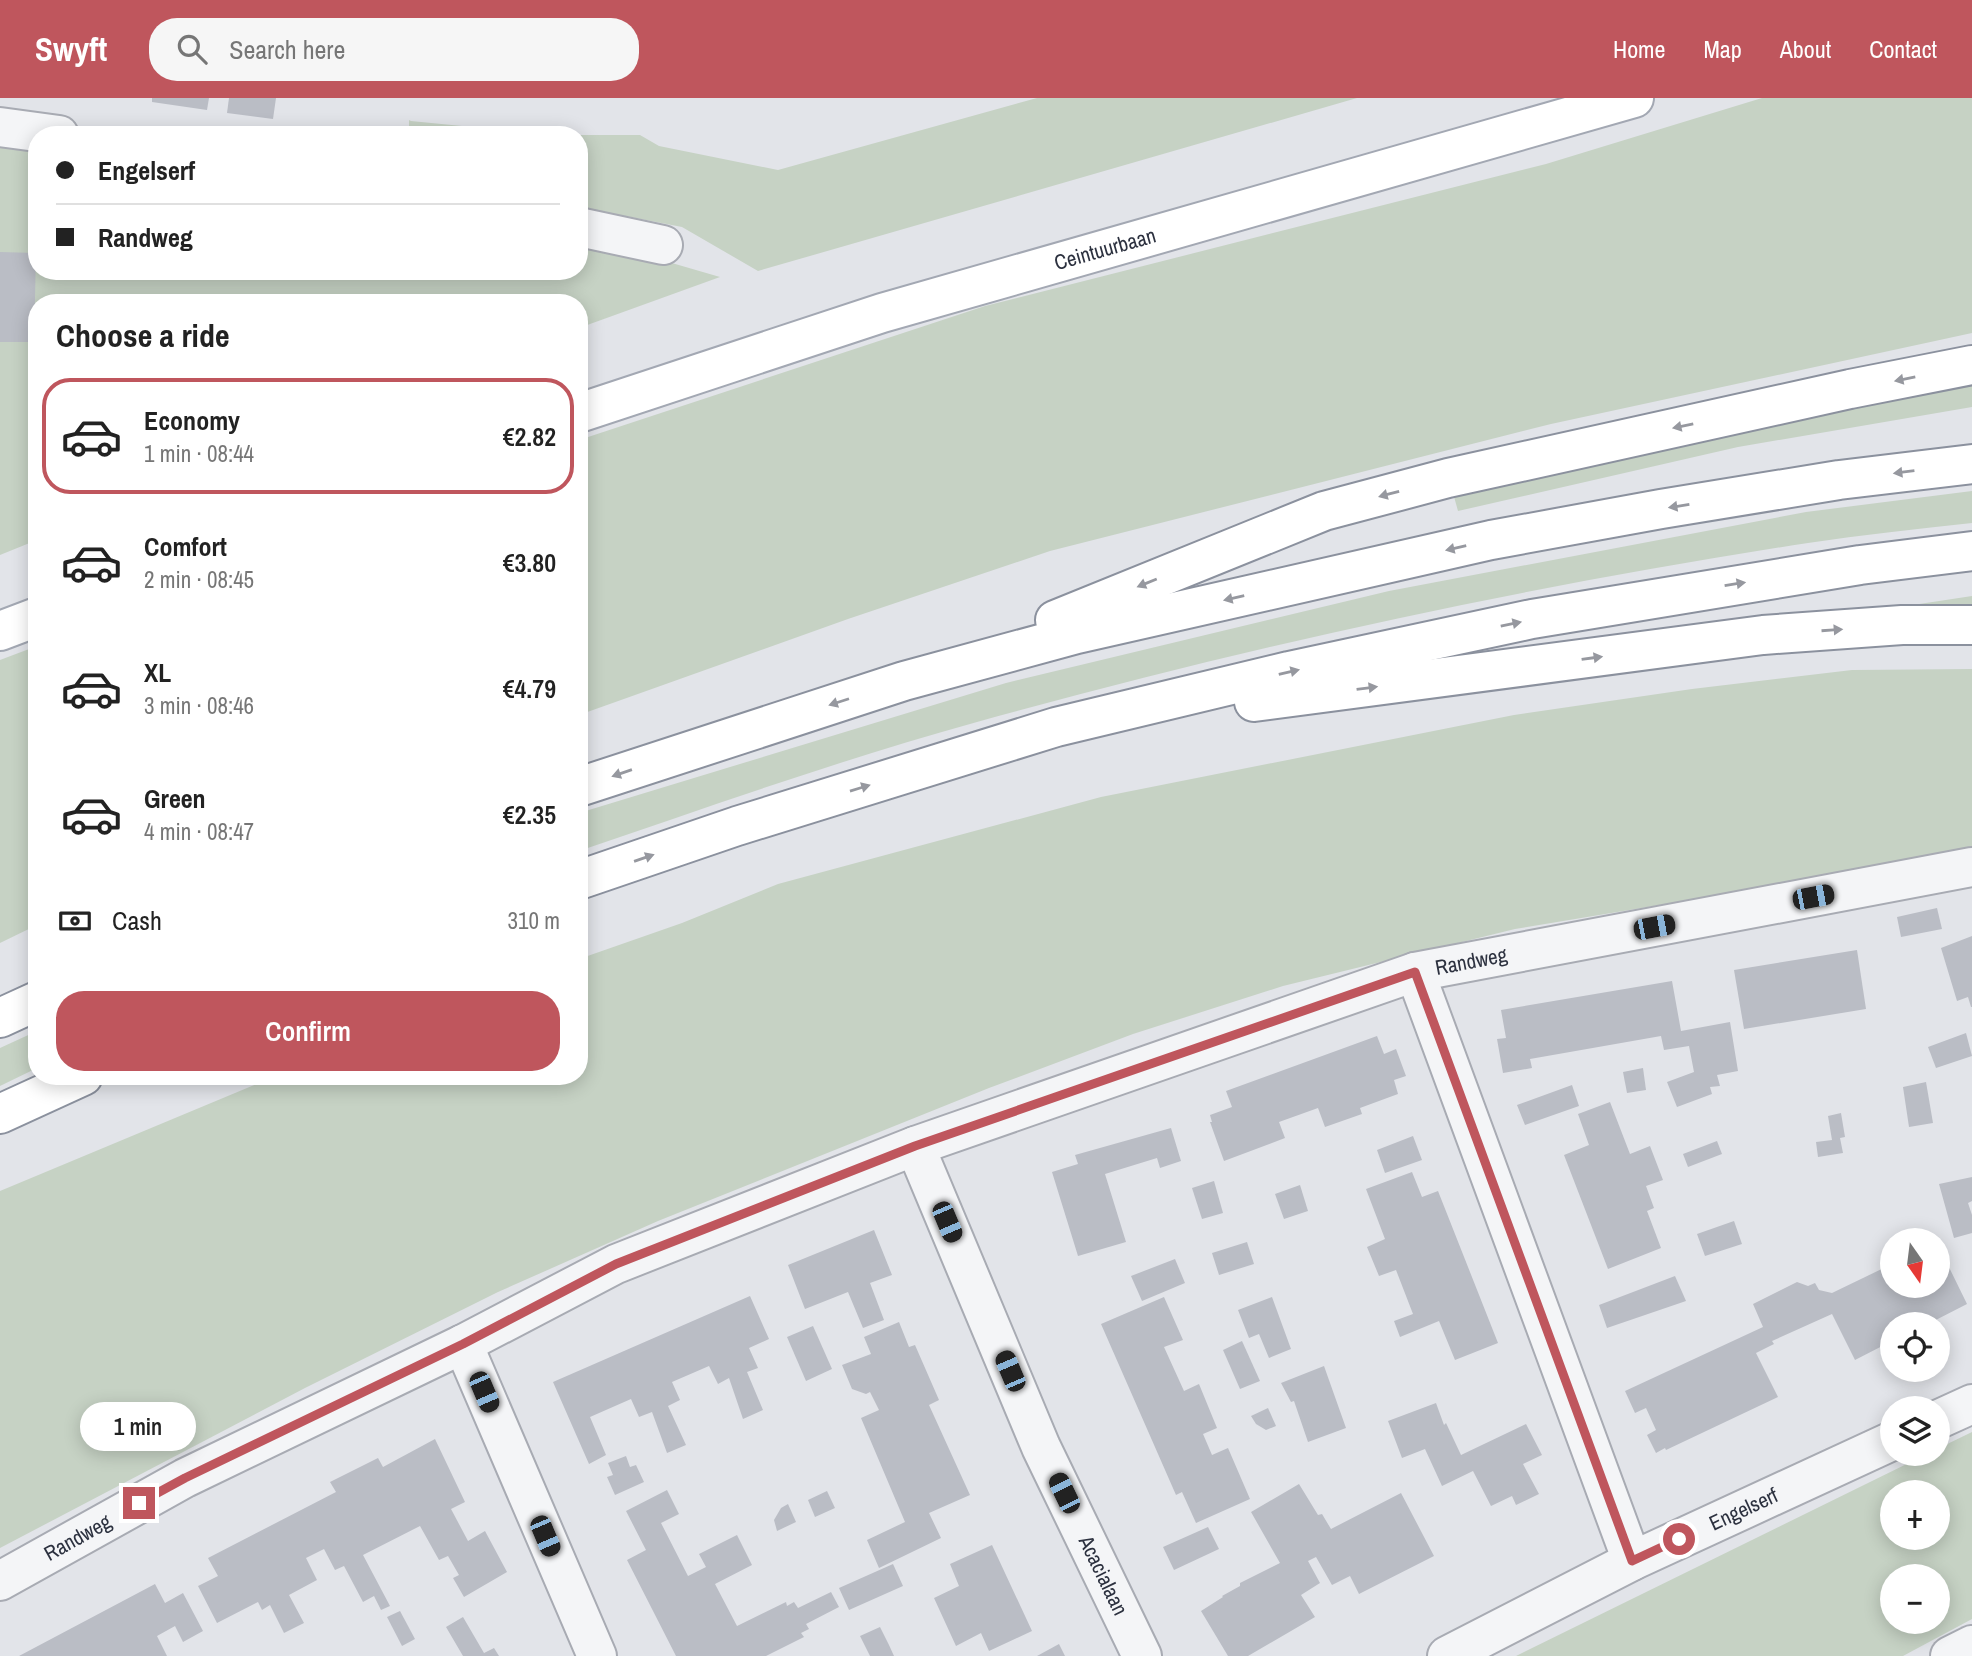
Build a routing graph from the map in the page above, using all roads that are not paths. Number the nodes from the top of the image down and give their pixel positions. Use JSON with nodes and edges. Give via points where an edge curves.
{"nodes":[{"id":1,"x":1634,"y":98,"type":"edge"},
{"id":2,"x":0,"y":127,"type":"edge"},
{"id":3,"x":28,"y":131,"type":"edge"},
{"id":4,"x":588,"y":229,"type":"edge"},
{"id":5,"x":663,"y":245,"type":"dead end"},
{"id":6,"x":1972,"y":365,"type":"edge"},
{"id":7,"x":588,"y":410,"type":"edge"},
{"id":8,"x":1972,"y":464,"type":"edge"},
{"id":9,"x":1972,"y":551,"type":"edge"},
{"id":10,"x":28,"y":620,"type":"edge"},
{"id":11,"x":1972,"y":625,"type":"edge"},
{"id":12,"x":0,"y":631,"type":"edge"},
{"id":13,"x":904,"y":681,"type":"junction"},
{"id":14,"x":1056,"y":727,"type":"junction"},
{"id":15,"x":588,"y":785,"type":"edge"},
{"id":16,"x":1972,"y":867,"type":"edge"},
{"id":17,"x":588,"y":877,"type":"edge"},
{"id":18,"x":1415,"y":972,"type":"junction"},
{"id":19,"x":28,"y":1005,"type":"edge"},
{"id":20,"x":0,"y":1018,"type":"edge"},
{"id":21,"x":63,"y":1085,"type":"edge"},
{"id":22,"x":0,"y":1114,"type":"edge"},
{"id":23,"x":915,"y":1146,"type":"junction"},
{"id":24,"x":463,"y":1344,"type":"junction"},
{"id":25,"x":1972,"y":1404,"type":"edge"},
{"id":26,"x":1950,"y":1414,"type":"edge"},
{"id":27,"x":1880,"y":1447,"type":"edge"},
{"id":28,"x":1632,"y":1561,"type":"junction"},
{"id":29,"x":0,"y":1581,"type":"edge"},
{"id":30,"x":1972,"y":1645,"type":"edge"},
{"id":31,"x":597,"y":1656,"type":"edge"},
{"id":32,"x":1142,"y":1656,"type":"edge"},
{"id":33,"x":1447,"y":1656,"type":"edge"},
{"id":34,"x":1950,"y":1656,"type":"edge"}],
"edges":[{"from":1,"to":7,"type":"main road","name":"Ceintuurbaan","via":[[882,313]]},
{"from":2,"to":3,"type":"street"},
{"from":4,"to":5,"type":"street"},
{"from":6,"to":13,"type":"main road","one_way":true,"via":[[1448,478],[1324,511]]},
{"from":8,"to":13,"type":"main road","one_way":true,"via":[[1839,480],[1491,540],[1077,634]]},
{"from":14,"to":9,"type":"main road","one_way":true,"via":[[1532,619]]},
{"from":10,"to":12,"type":"main road"},
{"from":14,"to":11,"type":"main road","one_way":true,"via":[[1763,635]]},
{"from":13,"to":15,"type":"main road","one_way":true},
{"from":17,"to":14,"type":"main road","one_way":true},
{"from":16,"to":18,"type":"street","name":"Randweg"},
{"from":18,"to":23,"type":"street","name":"Randweg"},
{"from":18,"to":28,"type":"street"},
{"from":19,"to":20,"type":"main road"},
{"from":21,"to":22,"type":"main road"},
{"from":23,"to":24,"type":"street","name":"Randweg","via":[[616,1264]]},
{"from":23,"to":32,"type":"street","name":"Acacialaan","via":[[1041,1447]]},
{"from":24,"to":29,"type":"street","name":"Randweg","via":[[185,1478]]},
{"from":24,"to":31,"type":"street"},
{"from":25,"to":26,"type":"street"},
{"from":27,"to":28,"type":"street","name":"Engelserf"},
{"from":28,"to":33,"type":"street","name":"Engelserf"},
{"from":30,"to":34,"type":"street"}]}
